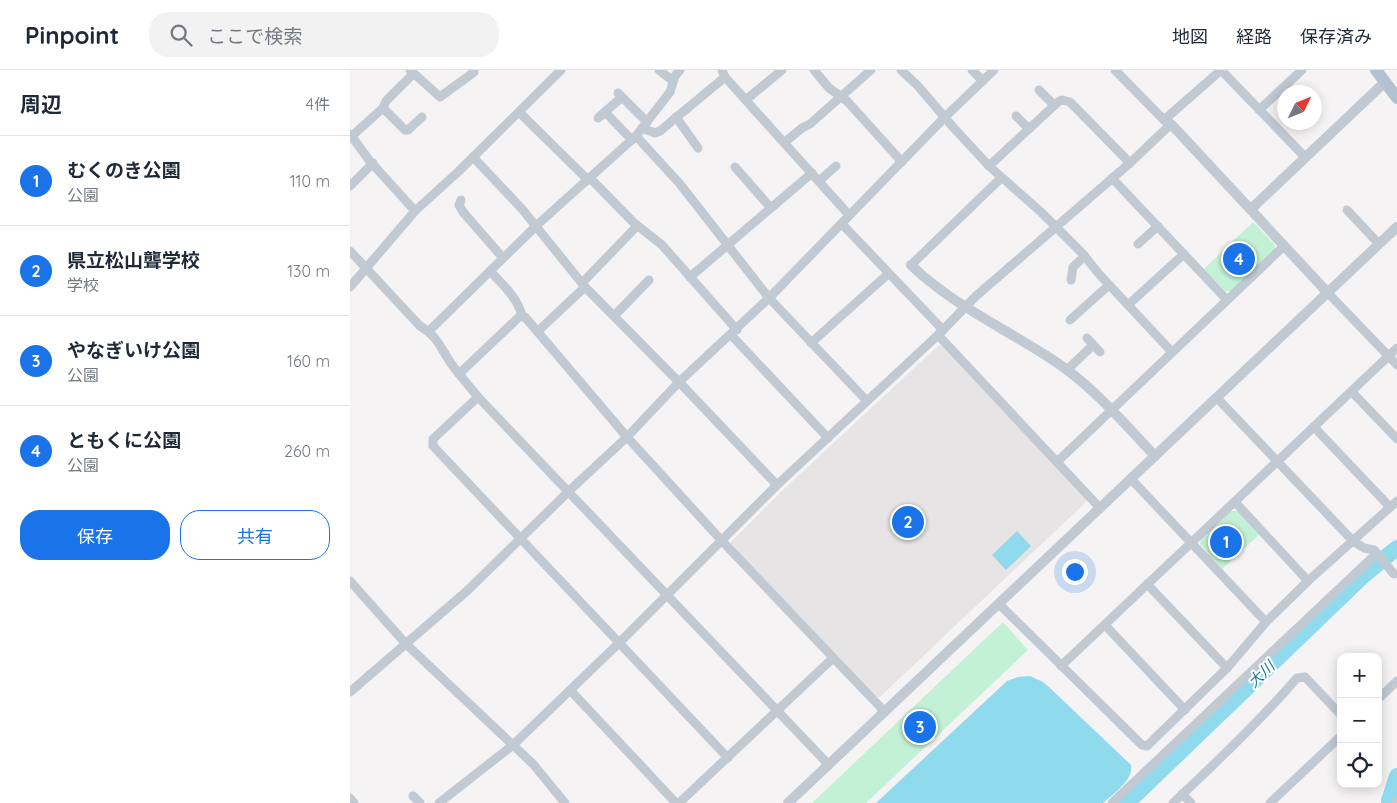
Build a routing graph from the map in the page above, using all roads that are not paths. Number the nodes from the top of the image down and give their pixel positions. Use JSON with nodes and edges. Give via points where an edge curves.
{"nodes":[{"id":1,"x":562,"y":70,"type":"edge"},
{"id":2,"x":659,"y":70,"type":"edge"},
{"id":3,"x":680,"y":70,"type":"edge"},
{"id":4,"x":782,"y":70,"type":"edge"},
{"id":5,"x":814,"y":70,"type":"edge"},
{"id":6,"x":871,"y":70,"type":"edge"},
{"id":7,"x":901,"y":70,"type":"edge"},
{"id":8,"x":972,"y":70,"type":"edge"},
{"id":9,"x":994,"y":70,"type":"edge"},
{"id":10,"x":1115,"y":70,"type":"edge"},
{"id":11,"x":1221,"y":70,"type":"edge"},
{"id":12,"x":1302,"y":70,"type":"edge"},
{"id":13,"x":1376,"y":70,"type":"edge"},
{"id":14,"x":411,"y":72,"type":"edge"},
{"id":15,"x":474,"y":72,"type":"dead end"},
{"id":16,"x":723,"y":73,"type":"edge"},
{"id":17,"x":983,"y":81,"type":"junction"},
{"id":18,"x":673,"y":82,"type":"junction"},
{"id":19,"x":1385,"y":82,"type":"junction"},
{"id":20,"x":1039,"y":90,"type":"dead end"},
{"id":21,"x":841,"y":97,"type":"junction"},
{"id":22,"x":1397,"y":98,"type":"edge"},
{"id":23,"x":747,"y":99,"type":"junction"},
{"id":24,"x":1054,"y":105,"type":"junction"},
{"id":25,"x":383,"y":108,"type":"junction"},
{"id":26,"x":1259,"y":110,"type":"junction"},
{"id":27,"x":519,"y":112,"type":"junction"},
{"id":28,"x":605,"y":112,"type":"junction"},
{"id":29,"x":1016,"y":116,"type":"dead end"},
{"id":30,"x":422,"y":117,"type":"dead end"},
{"id":31,"x":676,"y":117,"type":"junction"},
{"id":32,"x":945,"y":117,"type":"junction"},
{"id":33,"x":598,"y":118,"type":"dead end"},
{"id":34,"x":1168,"y":122,"type":"junction"},
{"id":35,"x":645,"y":125,"type":"junction"},
{"id":36,"x":1029,"y":129,"type":"junction"},
{"id":37,"x":351,"y":135,"type":"edge"},
{"id":38,"x":634,"y":138,"type":"junction"},
{"id":39,"x":785,"y":142,"type":"junction"},
{"id":40,"x":698,"y":148,"type":"dead end"},
{"id":41,"x":473,"y":157,"type":"junction"},
{"id":42,"x":1304,"y":157,"type":"junction"},
{"id":43,"x":902,"y":162,"type":"junction"},
{"id":44,"x":1130,"y":163,"type":"junction"},
{"id":45,"x":373,"y":164,"type":"junction"},
{"id":46,"x":836,"y":166,"type":"dead end"},
{"id":47,"x":989,"y":166,"type":"junction"},
{"id":48,"x":735,"y":167,"type":"dead end"},
{"id":49,"x":812,"y":172,"type":"junction"},
{"id":50,"x":1000,"y":178,"type":"junction"},
{"id":51,"x":1112,"y":178,"type":"junction"},
{"id":52,"x":589,"y":179,"type":"junction"},
{"id":53,"x":820,"y":182,"type":"junction"},
{"id":54,"x":350,"y":186,"type":"edge"},
{"id":55,"x":461,"y":200,"type":"dead end"},
{"id":56,"x":770,"y":208,"type":"junction"},
{"id":57,"x":1251,"y":209,"type":"junction"},
{"id":58,"x":1347,"y":210,"type":"dead end"},
{"id":59,"x":415,"y":211,"type":"junction"},
{"id":60,"x":849,"y":215,"type":"junction"},
{"id":61,"x":842,"y":224,"type":"junction"},
{"id":62,"x":537,"y":225,"type":"junction"},
{"id":63,"x":637,"y":226,"type":"junction"},
{"id":64,"x":1056,"y":226,"type":"junction"},
{"id":65,"x":1158,"y":226,"type":"junction"},
{"id":66,"x":1397,"y":227,"type":"edge"},
{"id":67,"x":726,"y":244,"type":"junction"},
{"id":68,"x":1138,"y":244,"type":"dead end"},
{"id":69,"x":1379,"y":244,"type":"junction"},
{"id":70,"x":1284,"y":246,"type":"junction"},
{"id":71,"x":350,"y":251,"type":"edge"},
{"id":72,"x":1184,"y":254,"type":"junction"},
{"id":73,"x":1085,"y":256,"type":"junction"},
{"id":74,"x":503,"y":258,"type":"junction"},
{"id":75,"x":911,"y":265,"type":"joint"},
{"id":76,"x":366,"y":269,"type":"junction"},
{"id":77,"x":490,"y":271,"type":"junction"},
{"id":78,"x":888,"y":274,"type":"junction"},
{"id":79,"x":690,"y":277,"type":"junction"},
{"id":80,"x":649,"y":280,"type":"dead end"},
{"id":81,"x":1070,"y":280,"type":"dead end"},
{"id":82,"x":584,"y":285,"type":"junction"},
{"id":83,"x":1109,"y":285,"type":"junction"},
{"id":84,"x":350,"y":287,"type":"edge"},
{"id":85,"x":1328,"y":293,"type":"junction"},
{"id":86,"x":769,"y":298,"type":"junction"},
{"id":87,"x":1227,"y":300,"type":"junction"},
{"id":88,"x":1128,"y":305,"type":"junction"},
{"id":89,"x":966,"y":307,"type":"junction"},
{"id":90,"x":522,"y":316,"type":"junction"},
{"id":91,"x":614,"y":316,"type":"junction"},
{"id":92,"x":1070,"y":320,"type":"dead end"},
{"id":93,"x":429,"y":331,"type":"junction"},
{"id":94,"x":538,"y":331,"type":"junction"},
{"id":95,"x":734,"y":332,"type":"junction"},
{"id":96,"x":941,"y":332,"type":"junction"},
{"id":97,"x":811,"y":343,"type":"junction"},
{"id":98,"x":1397,"y":348,"type":"edge"},
{"id":99,"x":1100,"y":352,"type":"dead end"},
{"id":100,"x":1172,"y":352,"type":"junction"},
{"id":101,"x":1389,"y":356,"type":"junction"},
{"id":102,"x":1397,"y":365,"type":"edge"},
{"id":103,"x":1067,"y":370,"type":"junction"},
{"id":104,"x":459,"y":374,"type":"junction"},
{"id":105,"x":679,"y":382,"type":"junction"},
{"id":106,"x":1352,"y":392,"type":"junction"},
{"id":107,"x":478,"y":397,"type":"junction"},
{"id":108,"x":1217,"y":398,"type":"junction"},
{"id":109,"x":867,"y":401,"type":"junction"},
{"id":110,"x":1112,"y":410,"type":"junction"},
{"id":111,"x":1314,"y":427,"type":"junction"},
{"id":112,"x":627,"y":438,"type":"junction"},
{"id":113,"x":828,"y":438,"type":"junction"},
{"id":114,"x":1397,"y":439,"type":"edge"},
{"id":115,"x":1155,"y":456,"type":"junction"},
{"id":116,"x":1058,"y":461,"type":"junction"},
{"id":117,"x":1278,"y":461,"type":"junction"},
{"id":118,"x":1131,"y":479,"type":"junction"},
{"id":119,"x":777,"y":485,"type":"junction"},
{"id":120,"x":569,"y":491,"type":"junction"},
{"id":121,"x":1235,"y":502,"type":"junction"},
{"id":122,"x":1394,"y":504,"type":"edge"},
{"id":123,"x":1100,"y":508,"type":"junction"},
{"id":124,"x":521,"y":538,"type":"junction"},
{"id":125,"x":722,"y":541,"type":"junction"},
{"id":126,"x":1353,"y":541,"type":"junction"},
{"id":127,"x":1191,"y":543,"type":"junction"},
{"id":128,"x":1382,"y":559,"type":"junction"},
{"id":129,"x":1394,"y":574,"type":"dead end"},
{"id":130,"x":350,"y":581,"type":"edge"},
{"id":131,"x":1308,"y":581,"type":"junction"},
{"id":132,"x":1147,"y":584,"type":"junction"},
{"id":133,"x":668,"y":594,"type":"junction"},
{"id":134,"x":999,"y":604,"type":"junction"},
{"id":135,"x":1266,"y":622,"type":"junction"},
{"id":136,"x":1105,"y":625,"type":"junction"},
{"id":137,"x":619,"y":643,"type":"junction"},
{"id":138,"x":406,"y":644,"type":"junction"},
{"id":139,"x":833,"y":658,"type":"junction"},
{"id":140,"x":1061,"y":666,"type":"junction"},
{"id":141,"x":1227,"y":668,"type":"junction"},
{"id":142,"x":1397,"y":681,"type":"edge"},
{"id":143,"x":570,"y":690,"type":"junction"},
{"id":144,"x":350,"y":692,"type":"edge"},
{"id":145,"x":1379,"y":698,"type":"edge"},
{"id":146,"x":1185,"y":710,"type":"junction"},
{"id":147,"x":777,"y":711,"type":"junction"},
{"id":148,"x":1337,"y":711,"type":"edge"},
{"id":149,"x":885,"y":712,"type":"junction"},
{"id":150,"x":1337,"y":740,"type":"edge"},
{"id":151,"x":513,"y":745,"type":"junction"},
{"id":152,"x":728,"y":758,"type":"junction"},
{"id":153,"x":829,"y":765,"type":"junction"},
{"id":154,"x":1182,"y":794,"type":"junction"},
{"id":155,"x":413,"y":796,"type":"dead end"},
{"id":156,"x":350,"y":798,"type":"edge"},
{"id":157,"x":1273,"y":802,"type":"edge"},
{"id":158,"x":354,"y":803,"type":"edge"},
{"id":159,"x":420,"y":803,"type":"edge"},
{"id":160,"x":439,"y":803,"type":"edge"},
{"id":161,"x":565,"y":803,"type":"edge"},
{"id":162,"x":678,"y":803,"type":"edge"},
{"id":163,"x":788,"y":803,"type":"edge"},
{"id":164,"x":1112,"y":803,"type":"edge"},
{"id":165,"x":1173,"y":803,"type":"edge"},
{"id":166,"x":1190,"y":803,"type":"edge"}],
"edges":[{"from":1,"to":27,"type":"street"},
{"from":2,"to":18,"type":"street"},
{"from":3,"to":18,"type":"street"},
{"from":4,"to":23,"type":"street"},
{"from":5,"to":21,"type":"street"},
{"from":6,"to":21,"type":"street"},
{"from":7,"to":32,"type":"street"},
{"from":8,"to":17,"type":"street"},
{"from":9,"to":17,"type":"street"},
{"from":10,"to":34,"type":"street"},
{"from":11,"to":26,"type":"street"},
{"from":11,"to":34,"type":"street"},
{"from":12,"to":26,"type":"street"},
{"from":13,"to":19,"type":"main road"},
{"from":14,"to":15,"type":"street","via":[[440,97]]},
{"from":14,"to":25,"type":"street"},
{"from":16,"to":23,"type":"street"},
{"from":16,"to":31,"type":"street"},
{"from":17,"to":32,"type":"street"},
{"from":18,"to":35,"type":"street","via":[[670,92]]},
{"from":19,"to":22,"type":"main road"},
{"from":19,"to":42,"type":"street"},
{"from":20,"to":24,"type":"street"},
{"from":21,"to":39,"type":"street"},
{"from":21,"to":43,"type":"street"},
{"from":23,"to":39,"type":"street"},
{"from":24,"to":36,"type":"street"},
{"from":24,"to":44,"type":"street","via":[[1062,100],[1070,102]]},
{"from":25,"to":30,"type":"street","via":[[405,130]]},
{"from":25,"to":37,"type":"street"},
{"from":26,"to":42,"type":"street"},
{"from":27,"to":41,"type":"street"},
{"from":27,"to":52,"type":"street"},
{"from":28,"to":33,"type":"street"},
{"from":28,"to":35,"type":"street","via":[[620,95]]},
{"from":28,"to":38,"type":"street"},
{"from":29,"to":36,"type":"street"},
{"from":31,"to":35,"type":"street","via":[[655,133]]},
{"from":31,"to":40,"type":"street"},
{"from":32,"to":43,"type":"street"},
{"from":32,"to":47,"type":"street"},
{"from":34,"to":44,"type":"street"},
{"from":34,"to":57,"type":"street"},
{"from":35,"to":38,"type":"street"},
{"from":36,"to":47,"type":"street"},
{"from":37,"to":45,"type":"street"},
{"from":38,"to":52,"type":"street"},
{"from":38,"to":67,"type":"street","via":[[680,184]]},
{"from":39,"to":49,"type":"street"},
{"from":41,"to":59,"type":"street"},
{"from":41,"to":62,"type":"street"},
{"from":42,"to":57,"type":"street"},
{"from":43,"to":60,"type":"street"},
{"from":44,"to":51,"type":"street"},
{"from":45,"to":54,"type":"street"},
{"from":45,"to":59,"type":"street"},
{"from":46,"to":53,"type":"street"},
{"from":47,"to":50,"type":"street"},
{"from":48,"to":56,"type":"street"},
{"from":49,"to":53,"type":"street"},
{"from":49,"to":56,"type":"street"},
{"from":50,"to":64,"type":"street"},
{"from":50,"to":75,"type":"street"},
{"from":51,"to":64,"type":"street"},
{"from":51,"to":65,"type":"street"},
{"from":52,"to":62,"type":"street"},
{"from":52,"to":63,"type":"street"},
{"from":53,"to":60,"type":"street"},
{"from":55,"to":74,"type":"street","via":[[463,212]]},
{"from":56,"to":67,"type":"street"},
{"from":57,"to":70,"type":"street"},
{"from":58,"to":69,"type":"street"},
{"from":59,"to":76,"type":"street"},
{"from":60,"to":61,"type":"street"},
{"from":61,"to":78,"type":"street"},
{"from":61,"to":86,"type":"street"},
{"from":62,"to":74,"type":"street"},
{"from":62,"to":82,"type":"street"},
{"from":63,"to":79,"type":"street","via":[[662,245]]},
{"from":63,"to":82,"type":"street"},
{"from":64,"to":73,"type":"street"},
{"from":64,"to":89,"type":"street"},
{"from":65,"to":68,"type":"street"},
{"from":65,"to":72,"type":"street"},
{"from":66,"to":69,"type":"street"},
{"from":67,"to":79,"type":"street"},
{"from":67,"to":86,"type":"street"},
{"from":69,"to":85,"type":"street"},
{"from":70,"to":85,"type":"street"},
{"from":70,"to":87,"type":"street"},
{"from":71,"to":76,"type":"street"},
{"from":72,"to":87,"type":"street"},
{"from":72,"to":88,"type":"street"},
{"from":73,"to":81,"type":"street","via":[[1073,267]]},
{"from":73,"to":83,"type":"street"},
{"from":74,"to":77,"type":"street"},
{"from":75,"to":89,"type":"street"},
{"from":76,"to":84,"type":"street"},
{"from":76,"to":93,"type":"street","via":[[420,326]]},
{"from":77,"to":90,"type":"street","via":[[520,308]]},
{"from":77,"to":93,"type":"street"},
{"from":78,"to":96,"type":"street"},
{"from":78,"to":97,"type":"street"},
{"from":79,"to":95,"type":"street"},
{"from":80,"to":91,"type":"street"},
{"from":82,"to":91,"type":"street"},
{"from":82,"to":94,"type":"street"},
{"from":83,"to":88,"type":"street"},
{"from":83,"to":92,"type":"street"},
{"from":85,"to":101,"type":"street"},
{"from":85,"to":108,"type":"street"},
{"from":86,"to":95,"type":"street"},
{"from":86,"to":97,"type":"street"},
{"from":87,"to":100,"type":"street"},
{"from":88,"to":100,"type":"street"},
{"from":89,"to":96,"type":"street"},
{"from":89,"to":103,"type":"street"},
{"from":90,"to":94,"type":"street"},
{"from":90,"to":104,"type":"street"},
{"from":91,"to":105,"type":"street"},
{"from":93,"to":104,"type":"street"},
{"from":94,"to":112,"type":"street"},
{"from":95,"to":105,"type":"street"},
{"from":95,"to":113,"type":"street"},
{"from":96,"to":109,"type":"street"},
{"from":96,"to":116,"type":"street"},
{"from":97,"to":109,"type":"street"},
{"from":98,"to":101,"type":"street"},
{"from":99,"to":103,"type":"street","via":[[1090,341]]},
{"from":100,"to":110,"type":"street"},
{"from":101,"to":102,"type":"street"},
{"from":101,"to":106,"type":"street"},
{"from":103,"to":110,"type":"street"},
{"from":104,"to":107,"type":"street"},
{"from":105,"to":112,"type":"street"},
{"from":105,"to":119,"type":"street"},
{"from":106,"to":111,"type":"street"},
{"from":106,"to":114,"type":"street"},
{"from":107,"to":120,"type":"street"},
{"from":107,"to":124,"type":"street","via":[[433,439],[433,446]]},
{"from":108,"to":115,"type":"street"},
{"from":108,"to":117,"type":"street"},
{"from":109,"to":113,"type":"street"},
{"from":110,"to":115,"type":"street"},
{"from":110,"to":116,"type":"street"},
{"from":111,"to":117,"type":"street"},
{"from":111,"to":122,"type":"street"},
{"from":112,"to":120,"type":"street"},
{"from":112,"to":125,"type":"street"},
{"from":113,"to":119,"type":"street"},
{"from":115,"to":118,"type":"street"},
{"from":116,"to":123,"type":"street"},
{"from":117,"to":121,"type":"street"},
{"from":117,"to":126,"type":"street"},
{"from":118,"to":123,"type":"street"},
{"from":118,"to":127,"type":"street"},
{"from":119,"to":125,"type":"street"},
{"from":120,"to":124,"type":"street"},
{"from":120,"to":133,"type":"street"},
{"from":121,"to":127,"type":"street"},
{"from":121,"to":131,"type":"street"},
{"from":122,"to":126,"type":"street"},
{"from":123,"to":134,"type":"street"},
{"from":124,"to":137,"type":"street"},
{"from":124,"to":138,"type":"street"},
{"from":125,"to":133,"type":"street"},
{"from":125,"to":139,"type":"street"},
{"from":126,"to":128,"type":"street","via":[[1374,550]]},
{"from":126,"to":131,"type":"street"},
{"from":127,"to":132,"type":"street"},
{"from":127,"to":135,"type":"street"},
{"from":128,"to":129,"type":"street"},
{"from":128,"to":164,"type":"street"},
{"from":130,"to":138,"type":"street"},
{"from":131,"to":135,"type":"street"},
{"from":132,"to":136,"type":"street"},
{"from":132,"to":141,"type":"street"},
{"from":133,"to":137,"type":"street"},
{"from":133,"to":147,"type":"street"},
{"from":134,"to":140,"type":"street"},
{"from":134,"to":149,"type":"street"},
{"from":135,"to":141,"type":"street"},
{"from":136,"to":140,"type":"street"},
{"from":136,"to":146,"type":"street"},
{"from":137,"to":143,"type":"street"},
{"from":137,"to":152,"type":"street"},
{"from":138,"to":144,"type":"street"},
{"from":138,"to":151,"type":"street"},
{"from":139,"to":147,"type":"street"},
{"from":139,"to":149,"type":"street"},
{"from":140,"to":146,"type":"street","via":[[1142,745],[1146,746]]},
{"from":141,"to":146,"type":"street"},
{"from":142,"to":145,"type":"street"},
{"from":143,"to":151,"type":"street"},
{"from":143,"to":162,"type":"street"},
{"from":147,"to":152,"type":"street"},
{"from":147,"to":153,"type":"street"},
{"from":148,"to":154,"type":"street","via":[[1305,677],[1298,678],[1244,736]]},
{"from":149,"to":153,"type":"street"},
{"from":150,"to":157,"type":"street"},
{"from":151,"to":160,"type":"street"},
{"from":151,"to":161,"type":"street"},
{"from":152,"to":162,"type":"street"},
{"from":153,"to":163,"type":"street"},
{"from":154,"to":165,"type":"street"},
{"from":154,"to":166,"type":"street"},
{"from":155,"to":159,"type":"street"},
{"from":156,"to":158,"type":"street"}]}
